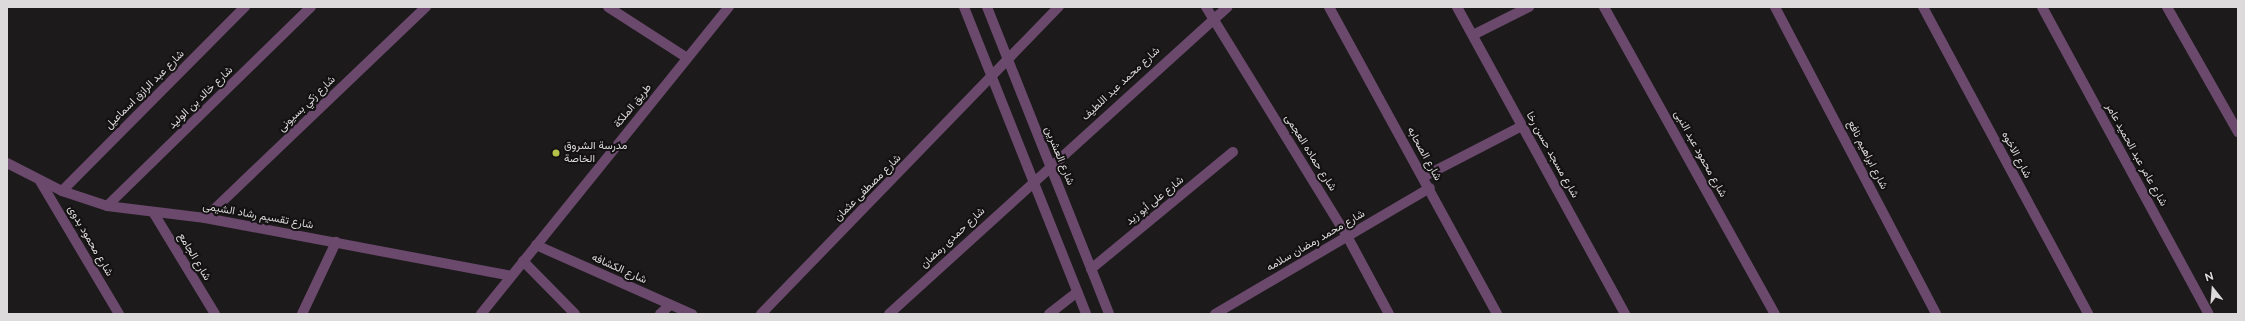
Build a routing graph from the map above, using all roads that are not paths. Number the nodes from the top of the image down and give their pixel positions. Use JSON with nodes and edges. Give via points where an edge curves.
{"nodes":[{"id":1,"x":245,"y":7,"type":"edge"},
{"id":2,"x":311,"y":7,"type":"edge"},
{"id":3,"x":426,"y":7,"type":"edge"},
{"id":4,"x":608,"y":7,"type":"edge"},
{"id":5,"x":729,"y":7,"type":"edge"},
{"id":6,"x":964,"y":7,"type":"edge"},
{"id":7,"x":987,"y":7,"type":"edge"},
{"id":8,"x":1059,"y":7,"type":"edge"},
{"id":9,"x":1206,"y":7,"type":"edge"},
{"id":10,"x":1227,"y":7,"type":"edge"},
{"id":11,"x":1329,"y":7,"type":"edge"},
{"id":12,"x":1457,"y":7,"type":"edge"},
{"id":13,"x":1529,"y":7,"type":"edge"},
{"id":14,"x":1604,"y":7,"type":"edge"},
{"id":15,"x":1775,"y":7,"type":"edge"},
{"id":16,"x":1923,"y":7,"type":"edge"},
{"id":17,"x":2042,"y":7,"type":"edge"},
{"id":18,"x":2167,"y":7,"type":"edge"},
{"id":19,"x":1212,"y":17,"type":"junction"},
{"id":20,"x":1473,"y":35,"type":"junction"},
{"id":21,"x":687,"y":58,"type":"junction"},
{"id":22,"x":1009,"y":62,"type":"junction"},
{"id":23,"x":993,"y":79,"type":"junction"},
{"id":24,"x":1522,"y":126,"type":"junction"},
{"id":25,"x":2238,"y":132,"type":"edge"},
{"id":26,"x":1233,"y":152,"type":"dead end"},
{"id":27,"x":8,"y":162,"type":"edge"},
{"id":28,"x":1050,"y":166,"type":"junction"},
{"id":29,"x":1423,"y":177,"type":"junction"},
{"id":30,"x":1033,"y":180,"type":"junction"},
{"id":31,"x":40,"y":181,"type":"junction"},
{"id":32,"x":1430,"y":188,"type":"junction"},
{"id":33,"x":62,"y":191,"type":"junction"},
{"id":34,"x":107,"y":206,"type":"junction"},
{"id":35,"x":152,"y":212,"type":"junction"},
{"id":36,"x":206,"y":218,"type":"junction"},
{"id":37,"x":1347,"y":236,"type":"junction"},
{"id":38,"x":336,"y":242,"type":"junction"},
{"id":39,"x":536,"y":245,"type":"junction"},
{"id":40,"x":523,"y":261,"type":"junction"},
{"id":41,"x":1091,"y":269,"type":"junction"},
{"id":42,"x":512,"y":276,"type":"junction"},
{"id":43,"x":1077,"y":292,"type":"junction"},
{"id":44,"x":670,"y":305,"type":"junction"},
{"id":45,"x":119,"y":314,"type":"edge"},
{"id":46,"x":215,"y":314,"type":"edge"},
{"id":47,"x":302,"y":314,"type":"edge"},
{"id":48,"x":481,"y":314,"type":"edge"},
{"id":49,"x":575,"y":314,"type":"edge"},
{"id":50,"x":660,"y":314,"type":"edge"},
{"id":51,"x":692,"y":314,"type":"edge"},
{"id":52,"x":761,"y":314,"type":"edge"},
{"id":53,"x":889,"y":314,"type":"edge"},
{"id":54,"x":1049,"y":314,"type":"edge"},
{"id":55,"x":1086,"y":314,"type":"edge"},
{"id":56,"x":1109,"y":314,"type":"edge"},
{"id":57,"x":1214,"y":314,"type":"edge"},
{"id":58,"x":1389,"y":314,"type":"edge"},
{"id":59,"x":1497,"y":314,"type":"edge"},
{"id":60,"x":1626,"y":314,"type":"edge"},
{"id":61,"x":1774,"y":314,"type":"edge"},
{"id":62,"x":1936,"y":314,"type":"edge"},
{"id":63,"x":2088,"y":314,"type":"edge"},
{"id":64,"x":2209,"y":314,"type":"edge"}],
"edges":[{"from":1,"to":33,"type":"street","name":"شارع عبد الرازق اسماعيل"},
{"from":2,"to":34,"type":"street","name":"شارع خالد بن الوليد"},
{"from":3,"to":36,"type":"street","name":"شارع زكي بسيونى"},
{"from":4,"to":21,"type":"street"},
{"from":5,"to":21,"type":"street","name":"طريق الملكة"},
{"from":6,"to":23,"type":"street"},
{"from":7,"to":22,"type":"street","name":"شارع العشرين"},
{"from":8,"to":22,"type":"street","name":"شارع مصطفى عثمان"},
{"from":9,"to":19,"type":"street","name":"شارع حماده العجمى"},
{"from":10,"to":19,"type":"street","name":"شارع محمد عبد اللطيف"},
{"from":11,"to":29,"type":"street","name":"شارع الصحابه"},
{"from":12,"to":20,"type":"street","name":"شارع مسجد حسن رخا"},
{"from":13,"to":20,"type":"street"},
{"from":14,"to":61,"type":"street","name":"شارع محمود عبد النبى"},
{"from":15,"to":62,"type":"street","name":"شارع ابراهيم نافع"},
{"from":16,"to":63,"type":"street","name":"شارع الاخوه"},
{"from":17,"to":64,"type":"street","name":"شارع عامر عبد الحميد عامر"},
{"from":18,"to":25,"type":"street"},
{"from":19,"to":28,"type":"street","name":"شارع محمد عبد اللطيف"},
{"from":19,"to":37,"type":"street","name":"شارع حماده العجمى"},
{"from":20,"to":24,"type":"street","name":"شارع مسجد حسن رخا"},
{"from":21,"to":39,"type":"street","name":"طريق الملكة"},
{"from":22,"to":23,"type":"street","name":"شارع مصطفى عثمان"},
{"from":22,"to":28,"type":"street","name":"شارع العشرين"},
{"from":23,"to":30,"type":"street"},
{"from":23,"to":52,"type":"street","name":"شارع مصطفى عثمان"},
{"from":24,"to":29,"type":"street"},
{"from":24,"to":60,"type":"street","name":"شارع مسجد حسن رخا"},
{"from":26,"to":41,"type":"street","name":"شارع على أبو زيد"},
{"from":27,"to":31,"type":"street","name":"شارع تقسيم رشاد الشيمى"},
{"from":28,"to":30,"type":"street","name":"شارع محمد عبد اللطيف"},
{"from":28,"to":41,"type":"street","name":"شارع العشرين"},
{"from":29,"to":32,"type":"street","name":"شارع الصحابه"},
{"from":30,"to":43,"type":"street"},
{"from":30,"to":53,"type":"street","name":"شارع حمدى رمضان"},
{"from":31,"to":33,"type":"street","name":"شارع تقسيم رشاد الشيمى"},
{"from":31,"to":45,"type":"street","name":"شارع محمود بدوى"},
{"from":32,"to":37,"type":"street","name":"شارع محمد رمضان سلامه"},
{"from":32,"to":59,"type":"street","name":"شارع الصحابه"},
{"from":33,"to":34,"type":"street","name":"شارع تقسيم رشاد الشيمى"},
{"from":34,"to":35,"type":"street","name":"شارع تقسيم رشاد الشيمى"},
{"from":35,"to":36,"type":"street","name":"شارع تقسيم رشاد الشيمى"},
{"from":35,"to":46,"type":"street","name":"شارع الجامع"},
{"from":36,"to":38,"type":"street","name":"شارع تقسيم رشاد الشيمى"},
{"from":37,"to":57,"type":"street","name":"شارع محمد رمضان سلامه"},
{"from":37,"to":58,"type":"street","name":"شارع حماده العجمى"},
{"from":38,"to":42,"type":"street","name":"شارع تقسيم رشاد الشيمى"},
{"from":38,"to":47,"type":"street"},
{"from":39,"to":40,"type":"street","name":"طريق الملكة"},
{"from":39,"to":44,"type":"street","name":"شارع الكشافه"},
{"from":40,"to":42,"type":"street","name":"طريق الملكة"},
{"from":40,"to":49,"type":"street"},
{"from":41,"to":56,"type":"street","name":"شارع العشرين"},
{"from":42,"to":48,"type":"street","name":"طريق الملكة"},
{"from":43,"to":54,"type":"street"},
{"from":43,"to":55,"type":"street"},
{"from":44,"to":50,"type":"street"},
{"from":44,"to":51,"type":"street","name":"شارع الكشافه"}]}
